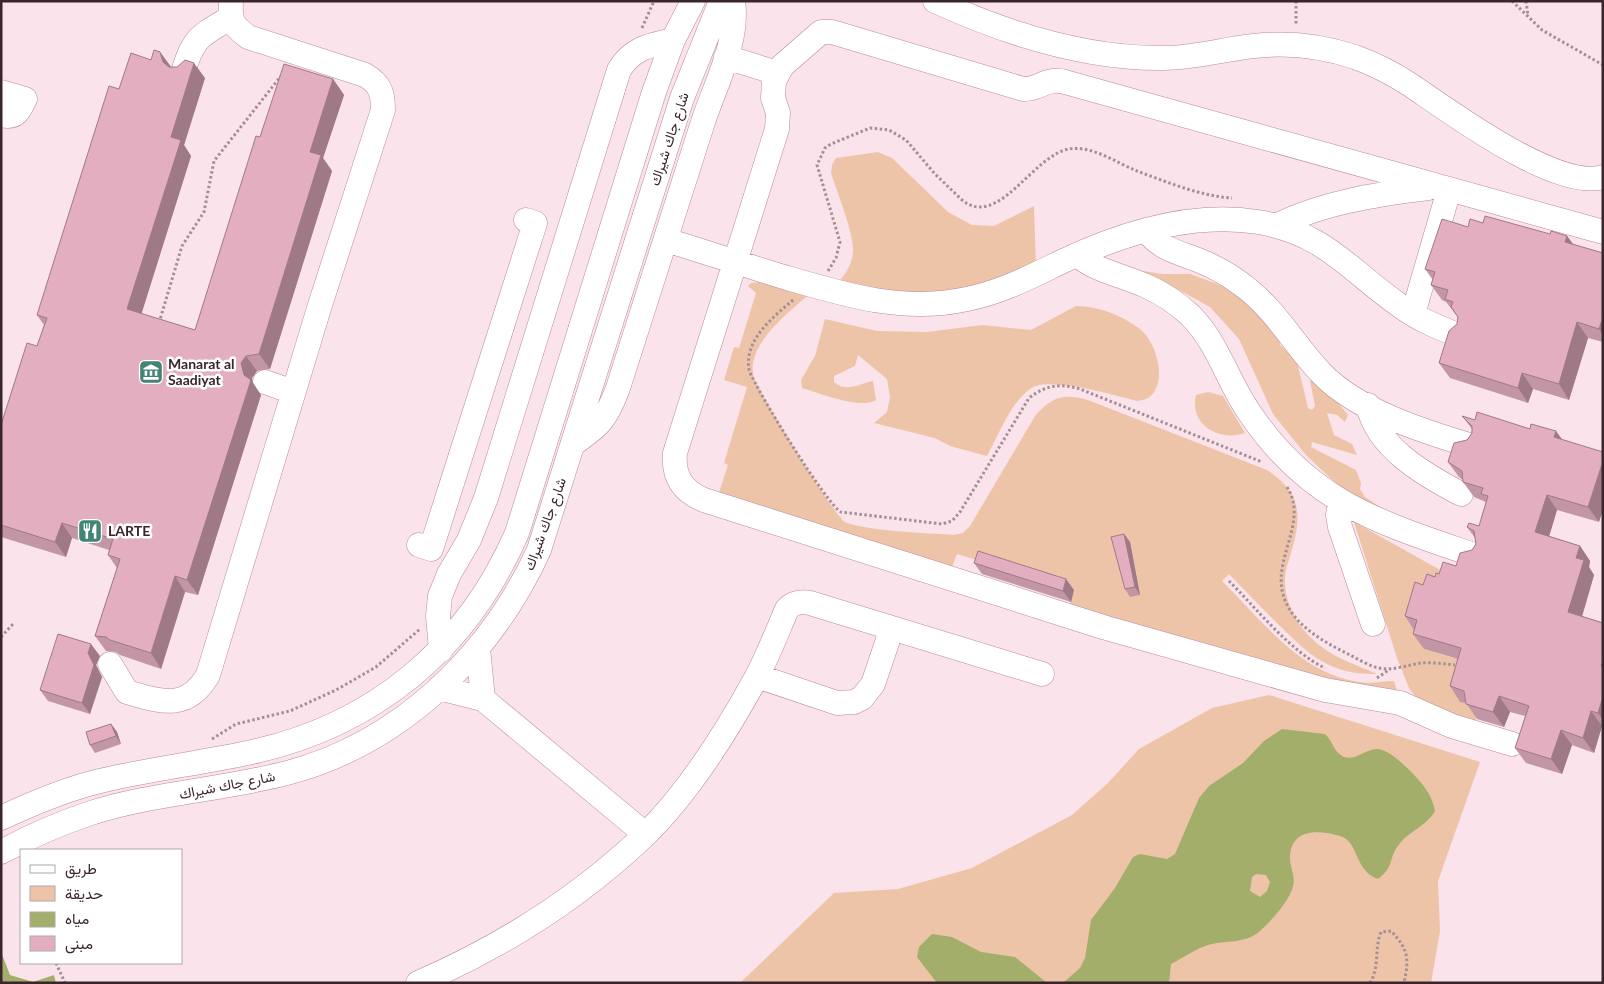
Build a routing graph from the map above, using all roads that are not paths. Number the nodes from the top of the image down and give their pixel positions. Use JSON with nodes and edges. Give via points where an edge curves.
{"nodes":[{"id":1,"x":693,"y":1,"type":"edge"},
{"id":2,"x":721,"y":1,"type":"edge"},
{"id":3,"x":733,"y":1,"type":"edge"},
{"id":4,"x":935,"y":1,"type":"edge"},
{"id":5,"x":231,"y":10,"type":"edge"},
{"id":6,"x":673,"y":40,"type":"junction"},
{"id":7,"x":726,"y":57,"type":"junction"},
{"id":8,"x":184,"y":69,"type":"edge"},
{"id":9,"x":777,"y":73,"type":"junction"},
{"id":10,"x":1,"y":92,"type":"edge"},
{"id":11,"x":1,"y":115,"type":"edge"},
{"id":12,"x":1603,"y":177,"type":"edge"},
{"id":13,"x":1445,"y":188,"type":"junction"},
{"id":14,"x":526,"y":220,"type":"dead end"},
{"id":15,"x":1276,"y":226,"type":"junction"},
{"id":16,"x":1146,"y":230,"type":"junction"},
{"id":17,"x":1603,"y":232,"type":"edge"},
{"id":18,"x":666,"y":240,"type":"junction"},
{"id":19,"x":1077,"y":255,"type":"junction"},
{"id":20,"x":736,"y":262,"type":"junction"},
{"id":21,"x":1413,"y":314,"type":"junction"},
{"id":22,"x":1455,"y":334,"type":"edge"},
{"id":23,"x":265,"y":382,"type":"dead end"},
{"id":24,"x":294,"y":392,"type":"junction"},
{"id":25,"x":1368,"y":405,"type":"junction"},
{"id":26,"x":469,"y":434,"type":"junction"},
{"id":27,"x":503,"y":443,"type":"junction"},
{"id":28,"x":573,"y":444,"type":"junction"},
{"id":29,"x":1469,"y":444,"type":"edge"},
{"id":30,"x":1461,"y":494,"type":"edge"},
{"id":31,"x":1340,"y":501,"type":"junction"},
{"id":32,"x":419,"y":546,"type":"dead end"},
{"id":33,"x":1474,"y":555,"type":"edge"},
{"id":34,"x":1373,"y":624,"type":"dead end"},
{"id":35,"x":892,"y":628,"type":"junction"},
{"id":36,"x":478,"y":648,"type":"junction"},
{"id":37,"x":441,"y":650,"type":"junction"},
{"id":38,"x":110,"y":664,"type":"dead end"},
{"id":39,"x":1042,"y":674,"type":"dead end"},
{"id":40,"x":757,"y":676,"type":"junction"},
{"id":41,"x":439,"y":688,"type":"junction"},
{"id":42,"x":483,"y":699,"type":"junction"},
{"id":43,"x":1512,"y":744,"type":"dead end"},
{"id":44,"x":1,"y":818,"type":"edge"},
{"id":45,"x":646,"y":834,"type":"junction"},
{"id":46,"x":1,"y":852,"type":"edge"},
{"id":47,"x":464,"y":974,"type":"edge"},
{"id":48,"x":418,"y":983,"type":"edge"}],
"edges":[{"from":1,"to":6,"type":"street","name":"شارع جاك شيراك"},
{"from":2,"to":28,"type":"street","name":"شارع جاك شيراك","via":[[682,98]]},
{"from":3,"to":7,"type":"street","via":[[733,27]]},
{"from":4,"to":12,"type":"street","via":[[1027,35],[1122,56],[1186,57],[1253,46],[1295,44],[1341,53],[1390,72],[1454,116],[1534,163],[1572,175],[1594,179]]},
{"from":5,"to":8,"type":"street","via":[[201,35],[191,48]]},
{"from":5,"to":24,"type":"street","via":[[237,29],[248,37],[365,74],[378,83],[383,96],[383,110]]},
{"from":6,"to":27,"type":"street","via":[[637,49],[619,70]]},
{"from":6,"to":37,"type":"street","name":"شارع جاك شيراك","via":[[637,145],[517,533],[480,603]]},
{"from":7,"to":9,"type":"street"},
{"from":7,"to":18,"type":"street"},
{"from":9,"to":13,"type":"street","via":[[816,34],[827,31],[1022,90],[1049,81],[1065,82]]},
{"from":9,"to":20,"type":"street","via":[[772,89],[778,129]]},
{"from":10,"to":11,"type":"street","via":[[25,99],[14,116]]},
{"from":13,"to":15,"type":"street","via":[[1386,194],[1294,218]]},
{"from":13,"to":17,"type":"street"},
{"from":13,"to":21,"type":"street"},
{"from":14,"to":26,"type":"street","via":[[535,223],[493,336]]},
{"from":15,"to":16,"type":"street","via":[[1217,218]]},
{"from":15,"to":21,"type":"street","via":[[1324,246]]},
{"from":16,"to":19,"type":"street"},
{"from":16,"to":25,"type":"street","via":[[1168,250],[1213,266],[1243,285],[1272,312],[1323,375]]},
{"from":18,"to":20,"type":"street"},
{"from":18,"to":28,"type":"street","via":[[610,409],[601,424]]},
{"from":19,"to":20,"type":"street","via":[[1014,286],[982,296],[940,303],[907,304],[865,300]]},
{"from":19,"to":31,"type":"street","via":[[1101,271],[1145,285],[1189,314],[1210,340],[1260,429],[1294,466]]},
{"from":20,"to":43,"type":"street","via":[[675,453],[676,473],[686,490],[694,496],[1103,627],[1325,690],[1400,703],[1452,726]]},
{"from":21,"to":22,"type":"street"},
{"from":23,"to":24,"type":"street"},
{"from":24,"to":38,"type":"street","via":[[208,675],[199,689],[184,700],[163,702],[145,698],[127,692]]},
{"from":25,"to":29,"type":"street","via":[[1410,425]]},
{"from":25,"to":30,"type":"street","via":[[1373,423],[1384,439],[1427,474]]},
{"from":26,"to":27,"type":"street"},
{"from":26,"to":32,"type":"street","via":[[431,549]]},
{"from":27,"to":37,"type":"street","via":[[478,519],[444,585],[438,616]]},
{"from":28,"to":36,"type":"street","name":"شارع جاك شيراك","via":[[531,568],[512,603]]},
{"from":31,"to":33,"type":"street","via":[[1388,525]]},
{"from":31,"to":34,"type":"street","via":[[1340,527]]},
{"from":35,"to":39,"type":"street"},
{"from":35,"to":40,"type":"street","via":[[810,603],[796,603],[787,609]]},
{"from":35,"to":40,"type":"street","via":[[873,684],[854,702],[837,703]]},
{"from":36,"to":41,"type":"street","name":"شارع جاك شيراك"},
{"from":36,"to":42,"type":"street"},
{"from":37,"to":44,"type":"street","name":"شارع جاك شيراك","via":[[384,698],[335,725],[301,738],[254,752],[98,781]]},
{"from":40,"to":45,"type":"street","via":[[704,762]]},
{"from":41,"to":42,"type":"street"},
{"from":41,"to":46,"type":"street","name":"شارع جاك شيراك","via":[[395,724],[330,759],[286,773],[88,814]]},
{"from":42,"to":45,"type":"street"},
{"from":45,"to":47,"type":"street","via":[[557,906],[510,937]]},
{"from":47,"to":48,"type":"street"}]}
